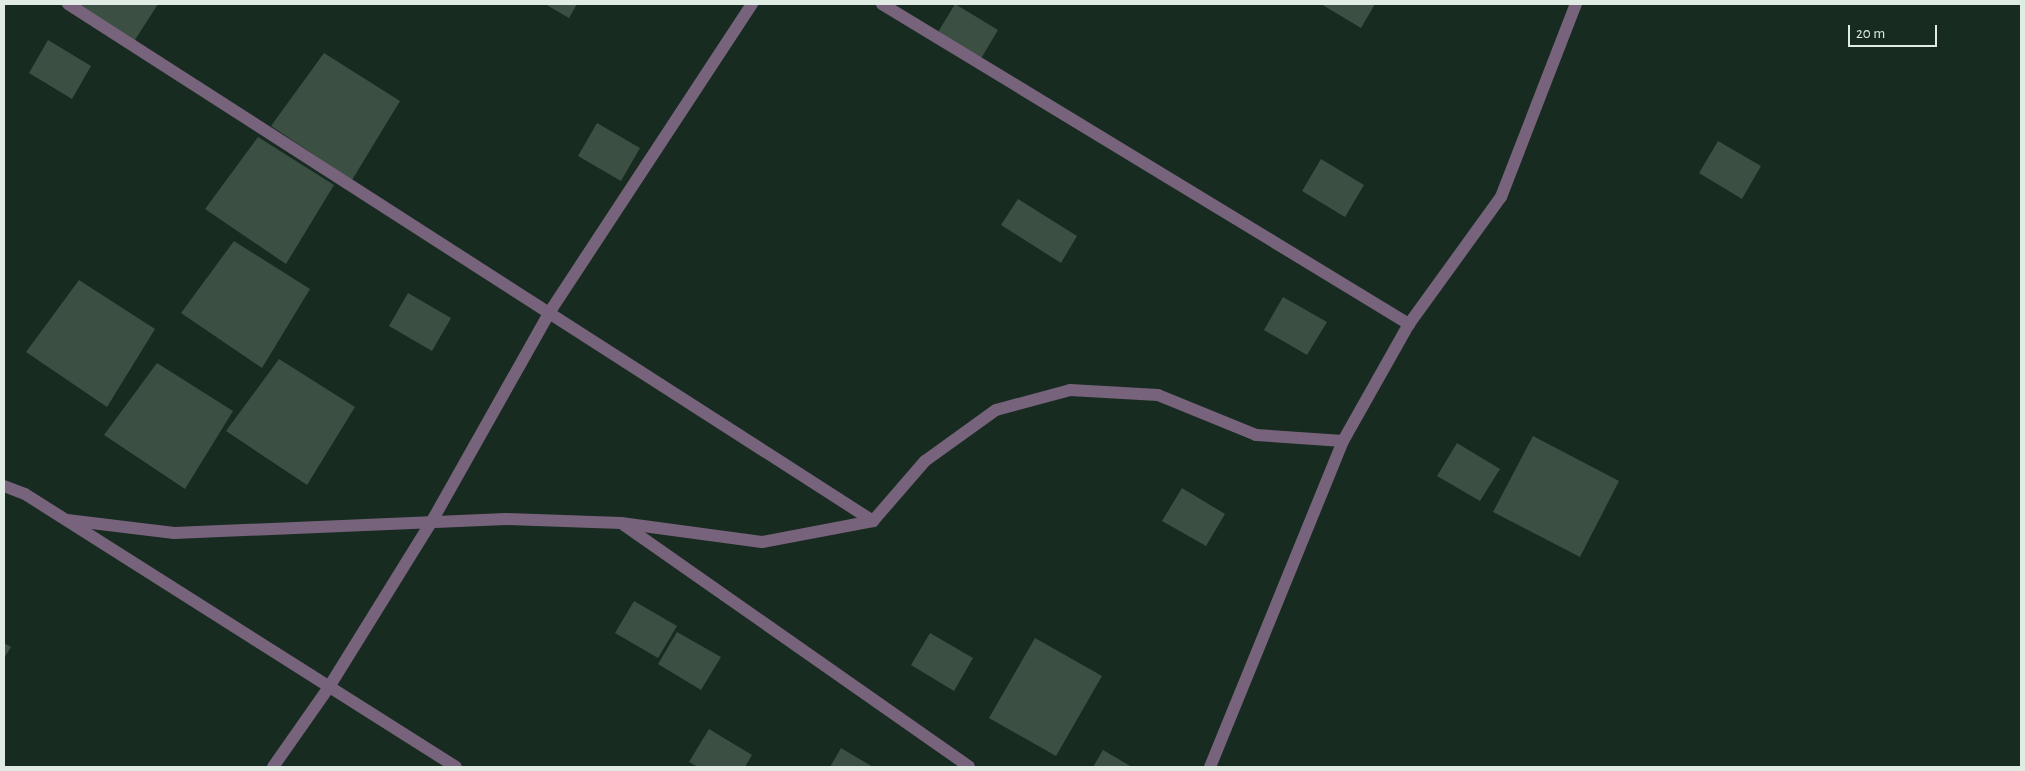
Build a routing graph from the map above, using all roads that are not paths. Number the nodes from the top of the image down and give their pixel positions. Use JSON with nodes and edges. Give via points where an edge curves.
{"nodes":[{"id":1,"x":68,"y":4,"type":"edge"},
{"id":2,"x":752,"y":4,"type":"edge"},
{"id":3,"x":882,"y":4,"type":"edge"},
{"id":4,"x":1576,"y":4,"type":"edge"},
{"id":5,"x":549,"y":313,"type":"junction"},
{"id":6,"x":1409,"y":324,"type":"junction"},
{"id":7,"x":1343,"y":441,"type":"junction"},
{"id":8,"x":4,"y":486,"type":"edge"},
{"id":9,"x":66,"y":520,"type":"junction"},
{"id":10,"x":432,"y":521,"type":"junction"},
{"id":11,"x":873,"y":521,"type":"junction"},
{"id":12,"x":622,"y":523,"type":"junction"},
{"id":13,"x":329,"y":687,"type":"junction"},
{"id":14,"x":273,"y":767,"type":"edge"},
{"id":15,"x":456,"y":767,"type":"edge"},
{"id":16,"x":969,"y":767,"type":"edge"},
{"id":17,"x":1210,"y":767,"type":"edge"}],
"edges":[{"from":1,"to":5,"type":"street"},
{"from":2,"to":5,"type":"street"},
{"from":3,"to":6,"type":"street"},
{"from":4,"to":6,"type":"street","via":[[1501,197]]},
{"from":5,"to":10,"type":"street"},
{"from":5,"to":11,"type":"street"},
{"from":6,"to":7,"type":"street"},
{"from":7,"to":11,"type":"street","via":[[1256,435],[1158,395],[1070,390],[996,410],[925,462]]},
{"from":7,"to":17,"type":"street"},
{"from":8,"to":9,"type":"street","via":[[25,494]]},
{"from":9,"to":10,"type":"street","via":[[174,533]]},
{"from":9,"to":13,"type":"street"},
{"from":10,"to":12,"type":"street","via":[[506,519]]},
{"from":10,"to":13,"type":"street"},
{"from":11,"to":12,"type":"street","via":[[762,542]]},
{"from":12,"to":16,"type":"street"},
{"from":13,"to":14,"type":"street"},
{"from":13,"to":15,"type":"street"}]}
